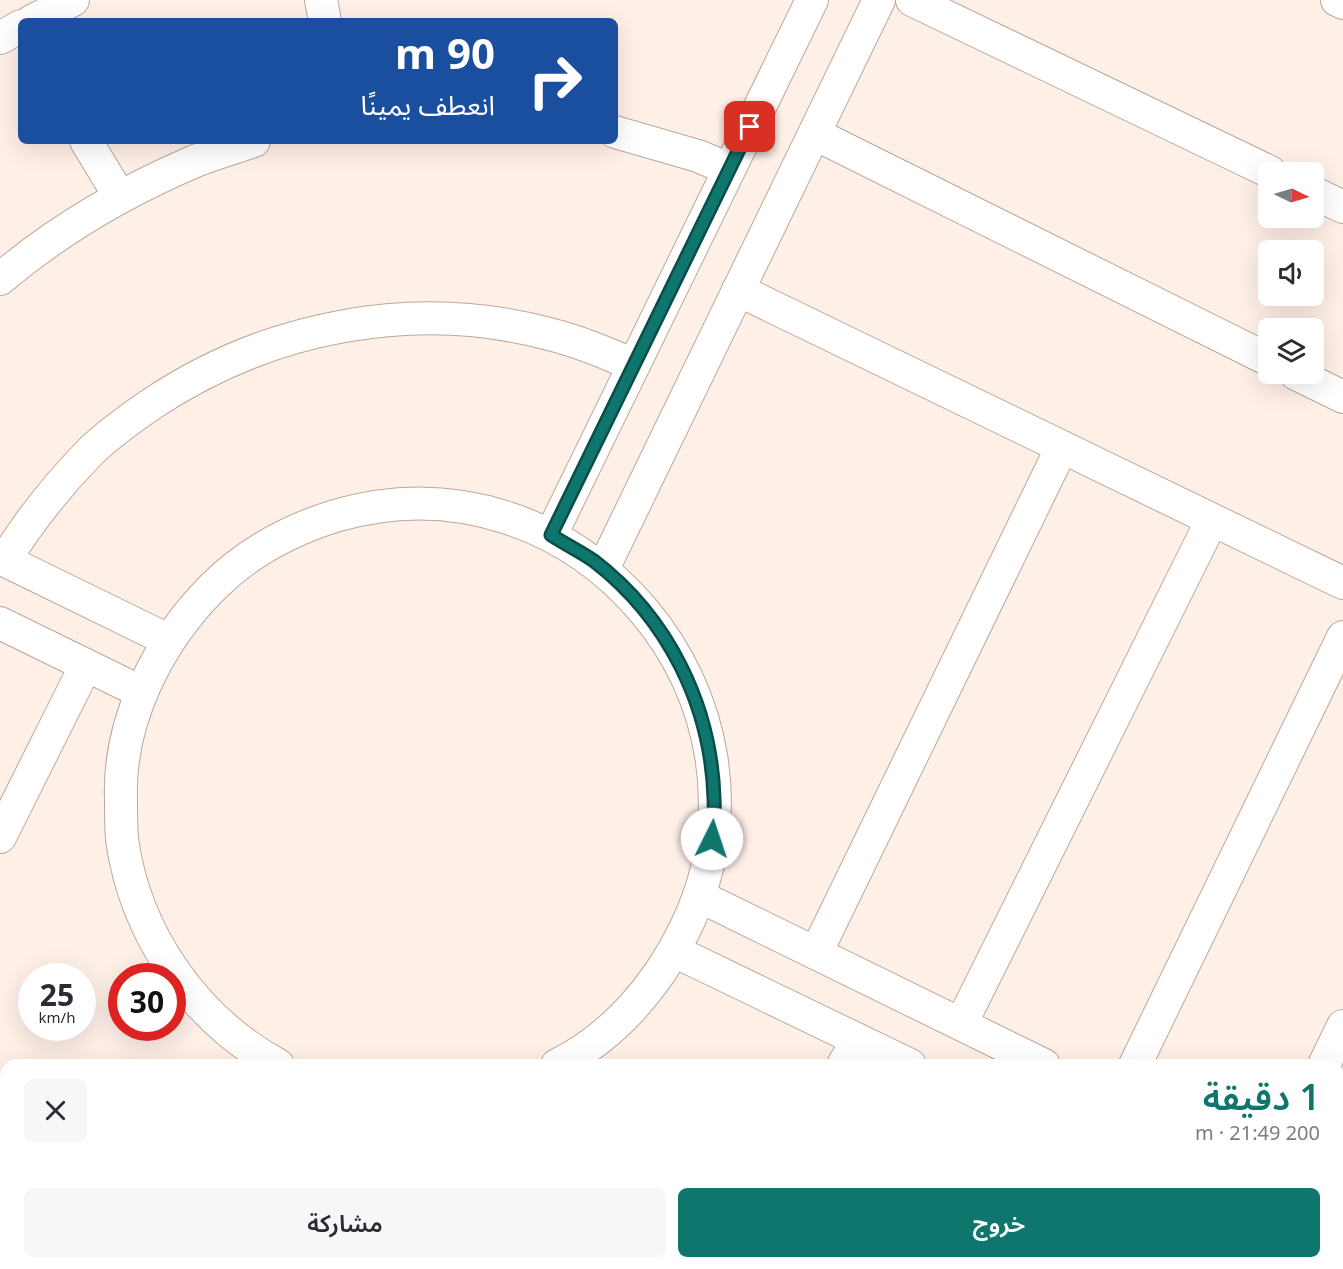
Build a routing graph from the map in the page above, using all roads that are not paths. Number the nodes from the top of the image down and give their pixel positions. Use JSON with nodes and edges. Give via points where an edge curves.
{"nodes":[{"id":1,"x":74,"y":0,"type":"edge"},
{"id":2,"x":321,"y":0,"type":"edge"},
{"id":3,"x":812,"y":0,"type":"edge"},
{"id":4,"x":879,"y":0,"type":"edge"},
{"id":5,"x":912,"y":0,"type":"edge"},
{"id":6,"x":1337,"y":0,"type":"edge"},
{"id":7,"x":1343,"y":3,"type":"edge"},
{"id":8,"x":40,"y":18,"type":"edge"},
{"id":9,"x":324,"y":18,"type":"edge"},
{"id":10,"x":618,"y":133,"type":"edge"},
{"id":11,"x":814,"y":134,"type":"junction"},
{"id":12,"x":88,"y":144,"type":"edge"},
{"id":13,"x":245,"y":144,"type":"edge"},
{"id":14,"x":1258,"y":166,"type":"edge"},
{"id":15,"x":729,"y":169,"type":"junction"},
{"id":16,"x":120,"y":197,"type":"junction"},
{"id":17,"x":1324,"y":198,"type":"edge"},
{"id":18,"x":1343,"y":207,"type":"edge"},
{"id":19,"x":0,"y":279,"type":"edge"},
{"id":20,"x":738,"y":290,"type":"junction"},
{"id":21,"x":1258,"y":355,"type":"edge"},
{"id":22,"x":634,"y":365,"type":"junction"},
{"id":23,"x":1316,"y":384,"type":"edge"},
{"id":24,"x":1343,"y":397,"type":"edge"},
{"id":25,"x":1062,"y":447,"type":"junction"},
{"id":26,"x":1212,"y":520,"type":"junction"},
{"id":27,"x":551,"y":535,"type":"junction"},
{"id":28,"x":3,"y":559,"type":"edge"},
{"id":29,"x":603,"y":569,"type":"junction"},
{"id":30,"x":1343,"y":583,"type":"edge"},
{"id":31,"x":0,"y":623,"type":"edge"},
{"id":32,"x":168,"y":640,"type":"junction"},
{"id":33,"x":1340,"y":648,"type":"edge"},
{"id":34,"x":86,"y":665,"type":"junction"},
{"id":35,"x":141,"y":692,"type":"junction"},
{"id":36,"x":0,"y":837,"type":"edge"},
{"id":37,"x":699,"y":896,"type":"junction"},
{"id":38,"x":674,"y":951,"type":"junction"},
{"id":39,"x":816,"y":953,"type":"junction"},
{"id":40,"x":961,"y":1024,"type":"junction"},
{"id":41,"x":1343,"y":1026,"type":"edge"},
{"id":42,"x":850,"y":1052,"type":"edge"},
{"id":43,"x":267,"y":1059,"type":"edge"},
{"id":44,"x":566,"y":1059,"type":"edge"},
{"id":45,"x":882,"y":1059,"type":"edge"},
{"id":46,"x":1032,"y":1059,"type":"edge"},
{"id":47,"x":1138,"y":1059,"type":"edge"},
{"id":48,"x":1327,"y":1059,"type":"edge"}],
"edges":[{"from":1,"to":8,"type":"street"},
{"from":2,"to":9,"type":"street"},
{"from":3,"to":15,"type":"street"},
{"from":4,"to":11,"type":"street"},
{"from":5,"to":14,"type":"street"},
{"from":6,"to":7,"type":"street"},
{"from":10,"to":15,"type":"street"},
{"from":11,"to":20,"type":"street"},
{"from":11,"to":21,"type":"street"},
{"from":12,"to":16,"type":"street"},
{"from":13,"to":16,"type":"street","via":[[195,161]]},
{"from":15,"to":22,"type":"street"},
{"from":16,"to":19,"type":"street","via":[[27,256]]},
{"from":17,"to":18,"type":"street"},
{"from":20,"to":25,"type":"street"},
{"from":20,"to":29,"type":"street"},
{"from":22,"to":27,"type":"street"},
{"from":22,"to":28,"type":"street","via":[[549,334],[495,323],[440,318],[331,327],[278,341],[227,360],[133,416],[53,492]]},
{"from":23,"to":24,"type":"street"},
{"from":25,"to":26,"type":"street"},
{"from":25,"to":39,"type":"street"},
{"from":26,"to":30,"type":"street"},
{"from":26,"to":40,"type":"street"},
{"from":27,"to":29,"type":"street"},
{"from":27,"to":32,"type":"street","via":[[505,517],[457,506],[408,504],[359,509],[312,523],[267,544],[227,573],[192,608]]},
{"from":28,"to":32,"type":"street"},
{"from":29,"to":37,"type":"street","via":[[630,593],[662,631],[686,674],[704,720],[715,799],[712,839]]},
{"from":31,"to":34,"type":"street"},
{"from":32,"to":35,"type":"street"},
{"from":33,"to":47,"type":"street"},
{"from":34,"to":35,"type":"street"},
{"from":34,"to":36,"type":"street"},
{"from":35,"to":43,"type":"street","via":[[127,740],[120,789],[122,838],[133,886],[150,933],[188,991],[230,1033]]},
{"from":37,"to":38,"type":"street"},
{"from":37,"to":39,"type":"street"},
{"from":38,"to":42,"type":"street"},
{"from":38,"to":44,"type":"street","via":[[653,984],[626,1014]]},
{"from":39,"to":40,"type":"street"},
{"from":40,"to":46,"type":"street"},
{"from":41,"to":48,"type":"street"},
{"from":42,"to":45,"type":"street"}]}
